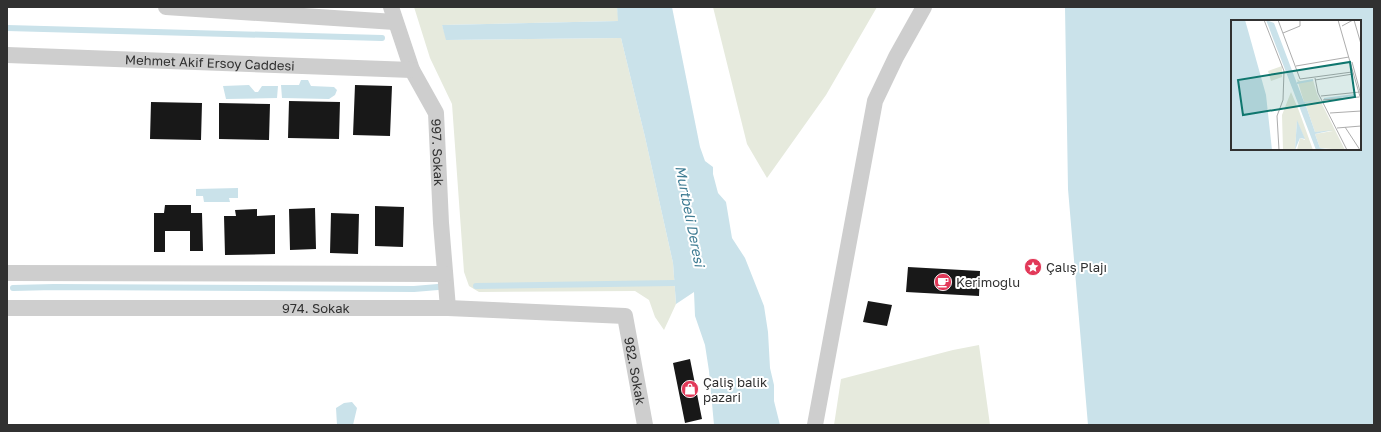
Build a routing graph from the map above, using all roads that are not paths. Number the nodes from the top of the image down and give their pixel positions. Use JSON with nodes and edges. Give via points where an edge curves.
{"nodes":[{"id":1,"x":166,"y":7,"type":"edge"},
{"id":2,"x":924,"y":7,"type":"edge"},
{"id":3,"x":393,"y":14,"type":"edge"},
{"id":4,"x":7,"y":55,"type":"edge"},
{"id":5,"x":412,"y":70,"type":"junction"},
{"id":6,"x":7,"y":273,"type":"edge"},
{"id":7,"x":445,"y":274,"type":"junction"},
{"id":8,"x":7,"y":308,"type":"edge"},
{"id":9,"x":448,"y":308,"type":"junction"},
{"id":10,"x":625,"y":316,"type":"joint"},
{"id":11,"x":646,"y":425,"type":"edge"},
{"id":12,"x":815,"y":425,"type":"edge"}],
"edges":[{"from":1,"to":3,"type":"street"},
{"from":2,"to":12,"type":"street","via":[[875,101]]},
{"from":3,"to":5,"type":"street","name":"997. Sokak"},
{"from":4,"to":5,"type":"street","name":"Mehmet Akif Ersoy Caddesi"},
{"from":5,"to":7,"type":"street","name":"997. Sokak","via":[[436,113]]},
{"from":6,"to":7,"type":"street"},
{"from":7,"to":9,"type":"street","name":"997. Sokak"},
{"from":8,"to":9,"type":"street","name":"974. Sokak"},
{"from":9,"to":10,"type":"street","name":"974. Sokak"},
{"from":10,"to":11,"type":"street","name":"982. Sokak"}]}
